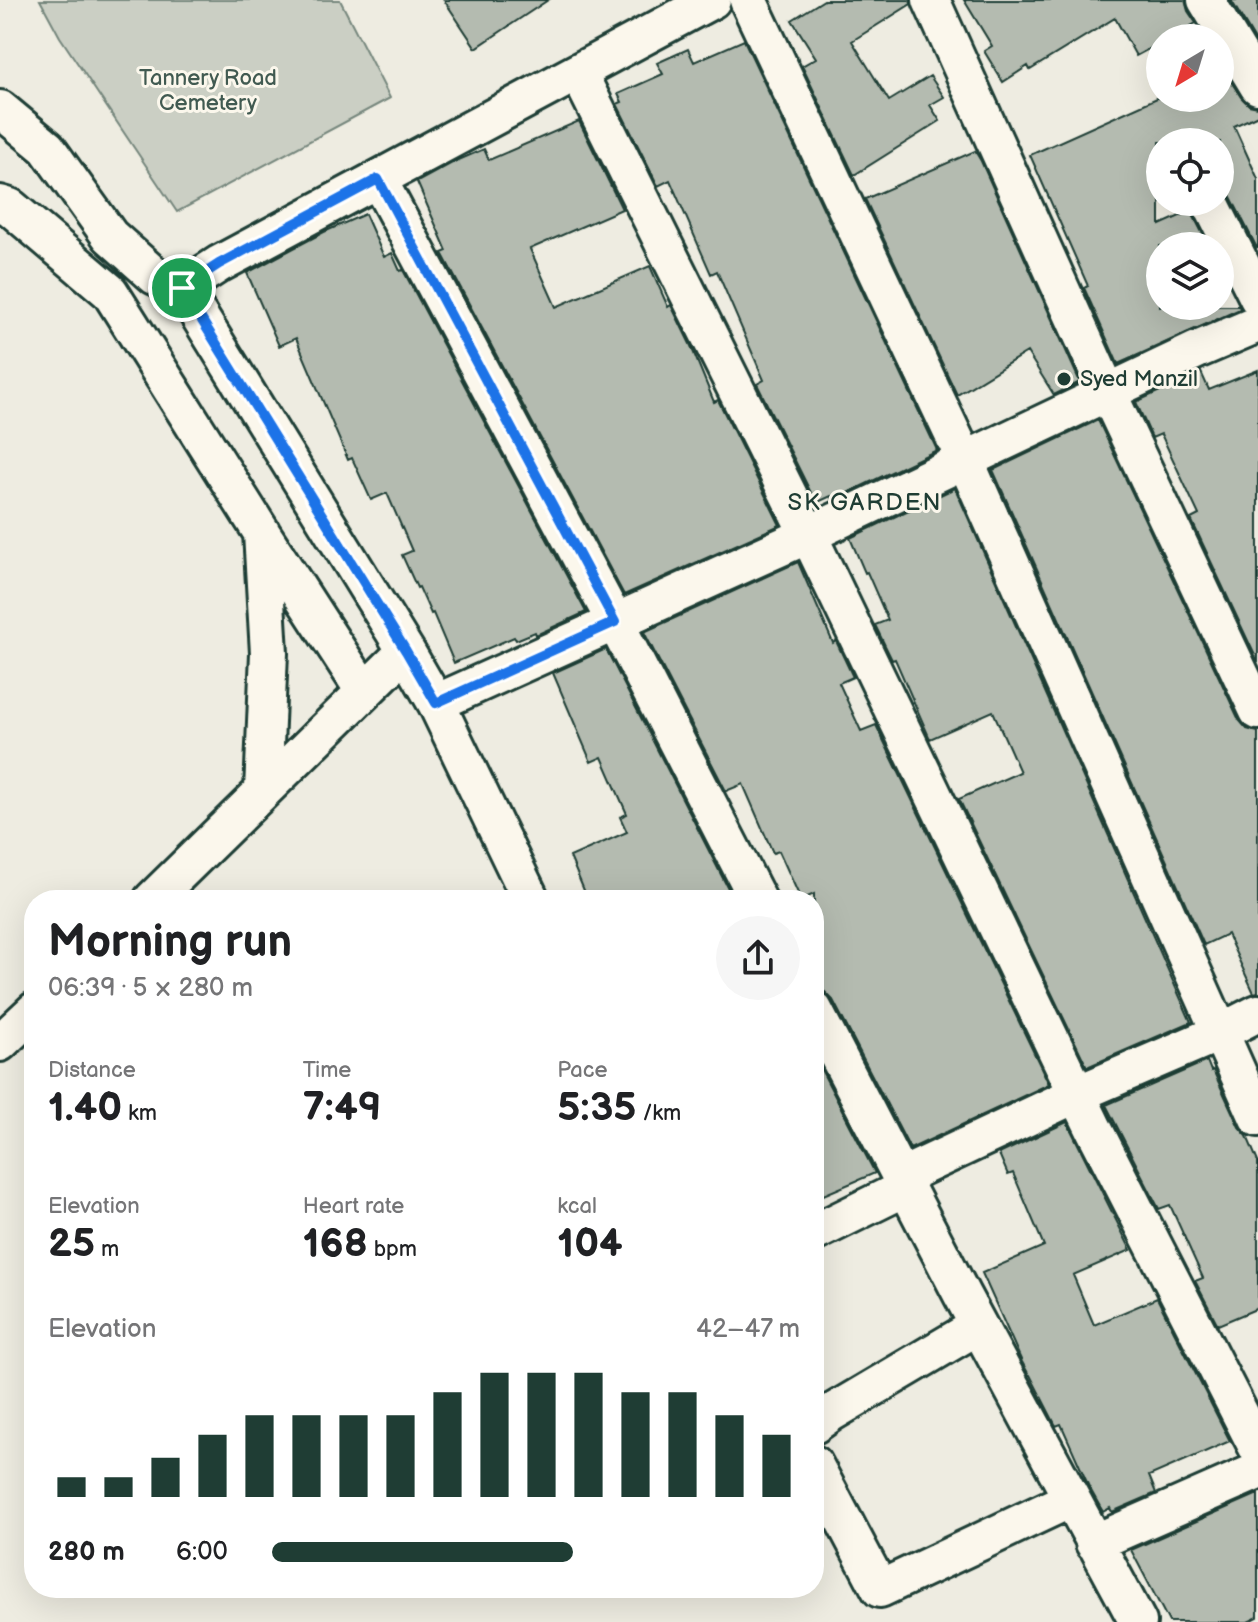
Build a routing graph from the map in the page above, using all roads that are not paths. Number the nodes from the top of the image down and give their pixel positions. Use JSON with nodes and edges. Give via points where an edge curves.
{"nodes":[{"id":1,"x":712,"y":0,"type":"edge"},
{"id":2,"x":748,"y":0,"type":"edge"},
{"id":3,"x":931,"y":0,"type":"edge"},
{"id":4,"x":1206,"y":0,"type":"edge"},
{"id":5,"x":578,"y":72,"type":"junction"},
{"id":6,"x":1258,"y":86,"type":"edge"},
{"id":7,"x":0,"y":109,"type":"edge"},
{"id":8,"x":378,"y":179,"type":"junction"},
{"id":9,"x":0,"y":204,"type":"edge"},
{"id":10,"x":1215,"y":216,"type":"edge"},
{"id":11,"x":182,"y":288,"type":"junction"},
{"id":12,"x":1256,"y":323,"type":"edge"},
{"id":13,"x":1108,"y":393,"type":"junction"},
{"id":14,"x":965,"y":460,"type":"junction"},
{"id":15,"x":262,"y":533,"type":"junction"},
{"id":16,"x":808,"y":534,"type":"junction"},
{"id":17,"x":615,"y":622,"type":"junction"},
{"id":18,"x":406,"y":651,"type":"junction"},
{"id":19,"x":364,"y":691,"type":"junction"},
{"id":20,"x":436,"y":703,"type":"junction"},
{"id":21,"x":1258,"y":711,"type":"edge"},
{"id":22,"x":263,"y":791,"type":"junction"},
{"id":23,"x":162,"y":890,"type":"edge"},
{"id":24,"x":526,"y":890,"type":"edge"},
{"id":25,"x":753,"y":890,"type":"edge"},
{"id":26,"x":1258,"y":1013,"type":"edge"},
{"id":27,"x":24,"y":1020,"type":"edge"},
{"id":28,"x":824,"y":1029,"type":"edge"},
{"id":29,"x":1219,"y":1033,"type":"junction"},
{"id":30,"x":0,"y":1043,"type":"edge"},
{"id":31,"x":1077,"y":1094,"type":"junction"},
{"id":32,"x":1258,"y":1118,"type":"edge"},
{"id":33,"x":903,"y":1183,"type":"junction"},
{"id":34,"x":824,"y":1227,"type":"edge"},
{"id":35,"x":978,"y":1326,"type":"junction"},
{"id":36,"x":824,"y":1418,"type":"edge"},
{"id":37,"x":1258,"y":1449,"type":"edge"},
{"id":38,"x":1258,"y":1471,"type":"edge"},
{"id":39,"x":824,"y":1483,"type":"edge"},
{"id":40,"x":1071,"y":1499,"type":"junction"},
{"id":41,"x":1094,"y":1543,"type":"junction"},
{"id":42,"x":1138,"y":1622,"type":"edge"}],
"edges":[{"from":1,"to":5,"type":"street"},
{"from":2,"to":14,"type":"street"},
{"from":3,"to":13,"type":"street"},
{"from":4,"to":6,"type":"street"},
{"from":5,"to":8,"type":"street"},
{"from":5,"to":16,"type":"street"},
{"from":7,"to":11,"type":"street","via":[[47,148],[110,236],[155,276]]},
{"from":8,"to":11,"type":"street"},
{"from":8,"to":17,"type":"street"},
{"from":9,"to":15,"type":"street","via":[[110,292]]},
{"from":10,"to":12,"type":"street"},
{"from":11,"to":18,"type":"street"},
{"from":12,"to":13,"type":"street"},
{"from":13,"to":14,"type":"street"},
{"from":13,"to":21,"type":"street"},
{"from":14,"to":16,"type":"street"},
{"from":14,"to":29,"type":"street"},
{"from":15,"to":19,"type":"street"},
{"from":15,"to":22,"type":"street","via":[[269,653]]},
{"from":16,"to":17,"type":"street"},
{"from":16,"to":31,"type":"street"},
{"from":17,"to":20,"type":"street"},
{"from":17,"to":25,"type":"street"},
{"from":18,"to":19,"type":"street"},
{"from":18,"to":20,"type":"street"},
{"from":19,"to":22,"type":"street"},
{"from":20,"to":24,"type":"street"},
{"from":22,"to":23,"type":"street"},
{"from":26,"to":29,"type":"street"},
{"from":27,"to":30,"type":"street"},
{"from":28,"to":33,"type":"street"},
{"from":29,"to":31,"type":"street"},
{"from":29,"to":32,"type":"street"},
{"from":31,"to":33,"type":"street"},
{"from":31,"to":37,"type":"street"},
{"from":33,"to":34,"type":"street"},
{"from":33,"to":35,"type":"street"},
{"from":35,"to":36,"type":"street"},
{"from":35,"to":40,"type":"street"},
{"from":38,"to":41,"type":"street"},
{"from":39,"to":40,"type":"street","via":[[880,1589]]},
{"from":40,"to":41,"type":"street"},
{"from":41,"to":42,"type":"street"}]}
